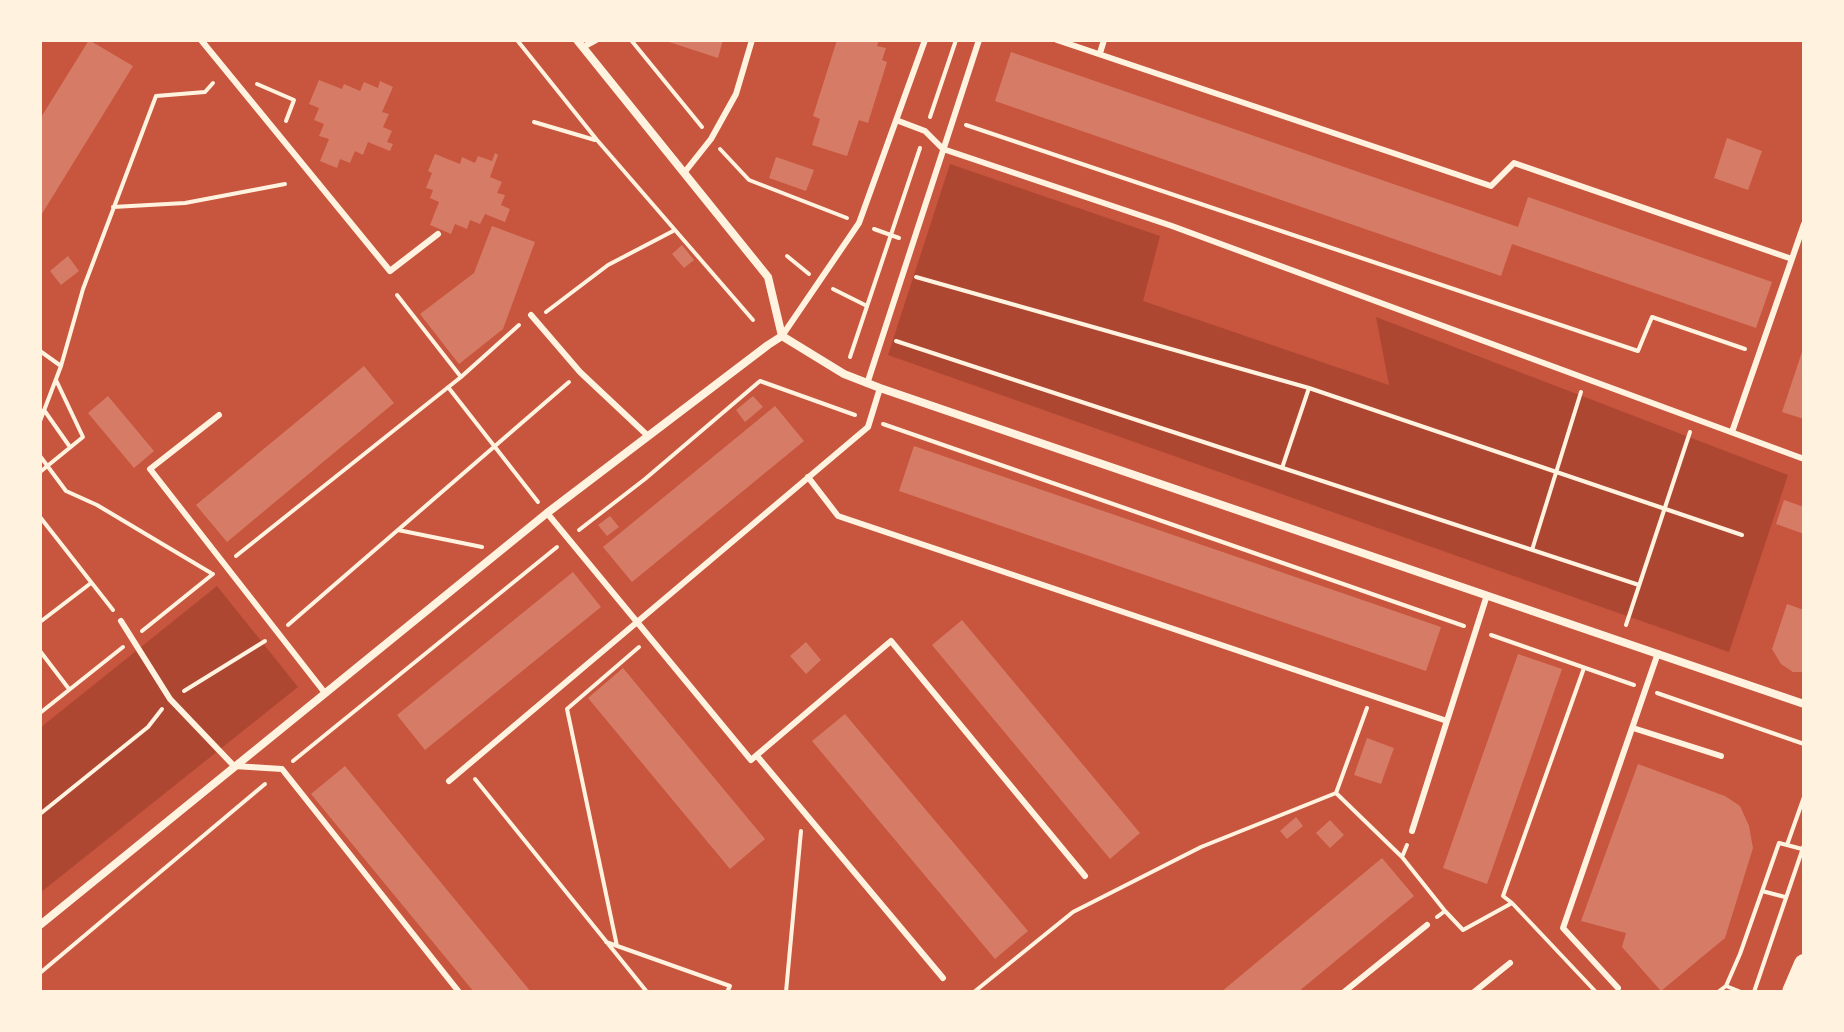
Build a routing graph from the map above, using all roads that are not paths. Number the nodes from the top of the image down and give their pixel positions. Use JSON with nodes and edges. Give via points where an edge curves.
{"nodes":[{"id":1,"x":201,"y":40,"type":"edge"},
{"id":2,"x":596,"y":40,"type":"edge"},
{"id":3,"x":752,"y":40,"type":"edge"},
{"id":4,"x":925,"y":40,"type":"edge"},
{"id":5,"x":979,"y":40,"type":"edge"},
{"id":6,"x":1057,"y":40,"type":"edge"},
{"id":7,"x":1104,"y":40,"type":"edge"},
{"id":8,"x":580,"y":44,"type":"edge"},
{"id":9,"x":1100,"y":53,"type":"junction"},
{"id":10,"x":896,"y":120,"type":"junction"},
{"id":11,"x":943,"y":149,"type":"junction"},
{"id":12,"x":684,"y":173,"type":"junction"},
{"id":13,"x":1804,"y":224,"type":"edge"},
{"id":14,"x":438,"y":234,"type":"dead end"},
{"id":15,"x":1792,"y":259,"type":"junction"},
{"id":16,"x":533,"y":317,"type":"road end"},
{"id":17,"x":782,"y":336,"type":"junction"},
{"id":18,"x":867,"y":384,"type":"junction"},
{"id":19,"x":880,"y":388,"type":"junction"},
{"id":20,"x":219,"y":415,"type":"dead end"},
{"id":21,"x":1732,"y":432,"type":"junction"},
{"id":22,"x":647,"y":435,"type":"junction"},
{"id":23,"x":1804,"y":459,"type":"edge"},
{"id":24,"x":808,"y":477,"type":"junction"},
{"id":25,"x":547,"y":513,"type":"junction"},
{"id":26,"x":1487,"y":595,"type":"junction"},
{"id":27,"x":121,"y":621,"type":"road end"},
{"id":28,"x":636,"y":622,"type":"junction"},
{"id":29,"x":1658,"y":653,"type":"junction"},
{"id":30,"x":325,"y":693,"type":"junction"},
{"id":31,"x":1804,"y":704,"type":"edge"},
{"id":32,"x":1447,"y":721,"type":"junction"},
{"id":33,"x":1633,"y":728,"type":"junction"},
{"id":34,"x":757,"y":756,"type":"junction"},
{"id":35,"x":1721,"y":756,"type":"dead end"},
{"id":36,"x":234,"y":766,"type":"junction"},
{"id":37,"x":449,"y":781,"type":"dead end"},
{"id":38,"x":1412,"y":831,"type":"road end"},
{"id":39,"x":1085,"y":876,"type":"dead end"},
{"id":40,"x":40,"y":925,"type":"edge"},
{"id":41,"x":1427,"y":925,"type":"road end"},
{"id":42,"x":1510,"y":963,"type":"dead end"},
{"id":43,"x":1803,"y":972,"type":"edge"},
{"id":44,"x":943,"y":978,"type":"dead end"},
{"id":45,"x":1618,"y":988,"type":"dead end"},
{"id":46,"x":459,"y":992,"type":"edge"},
{"id":47,"x":1344,"y":992,"type":"edge"},
{"id":48,"x":1474,"y":992,"type":"edge"},
{"id":49,"x":1792,"y":992,"type":"edge"}],
"edges":[{"from":1,"to":14,"type":"lane","via":[[390,271]]},
{"from":2,"to":8,"type":"lane"},
{"from":3,"to":12,"type":"lane","via":[[736,94]]},
{"from":4,"to":10,"type":"lane"},
{"from":5,"to":11,"type":"lane"},
{"from":6,"to":9,"type":"lane"},
{"from":7,"to":9,"type":"lane"},
{"from":8,"to":12,"type":"street"},
{"from":9,"to":15,"type":"lane","via":[[1491,186],[1514,163]]},
{"from":10,"to":11,"type":"lane","via":[[925,131]]},
{"from":10,"to":17,"type":"lane","via":[[859,223]]},
{"from":11,"to":18,"type":"lane"},
{"from":11,"to":21,"type":"lane","via":[[1172,226]]},
{"from":12,"to":17,"type":"street","via":[[768,277]]},
{"from":13,"to":15,"type":"lane"},
{"from":15,"to":21,"type":"lane"},
{"from":16,"to":22,"type":"lane","via":[[580,372]]},
{"from":17,"to":18,"type":"street"},
{"from":17,"to":22,"type":"street"},
{"from":18,"to":19,"type":"street"},
{"from":19,"to":24,"type":"lane","via":[[868,427]]},
{"from":19,"to":26,"type":"street"},
{"from":20,"to":30,"type":"lane","via":[[150,469]]},
{"from":21,"to":23,"type":"lane"},
{"from":22,"to":25,"type":"street"},
{"from":24,"to":28,"type":"lane"},
{"from":24,"to":32,"type":"lane","via":[[838,516]]},
{"from":25,"to":28,"type":"lane"},
{"from":25,"to":30,"type":"street"},
{"from":26,"to":29,"type":"street"},
{"from":26,"to":32,"type":"lane"},
{"from":27,"to":36,"type":"lane","via":[[170,699]]},
{"from":28,"to":34,"type":"lane","via":[[751,760]]},
{"from":28,"to":37,"type":"lane"},
{"from":29,"to":31,"type":"street"},
{"from":29,"to":33,"type":"lane"},
{"from":30,"to":36,"type":"street"},
{"from":32,"to":38,"type":"lane"},
{"from":33,"to":35,"type":"lane"},
{"from":33,"to":45,"type":"lane","via":[[1563,928]]},
{"from":34,"to":39,"type":"lane","via":[[891,641]]},
{"from":34,"to":44,"type":"lane"},
{"from":36,"to":40,"type":"street"},
{"from":36,"to":46,"type":"lane","via":[[282,769]]},
{"from":41,"to":47,"type":"lane"},
{"from":42,"to":48,"type":"lane"},
{"from":43,"to":49,"type":"main road"}]}
